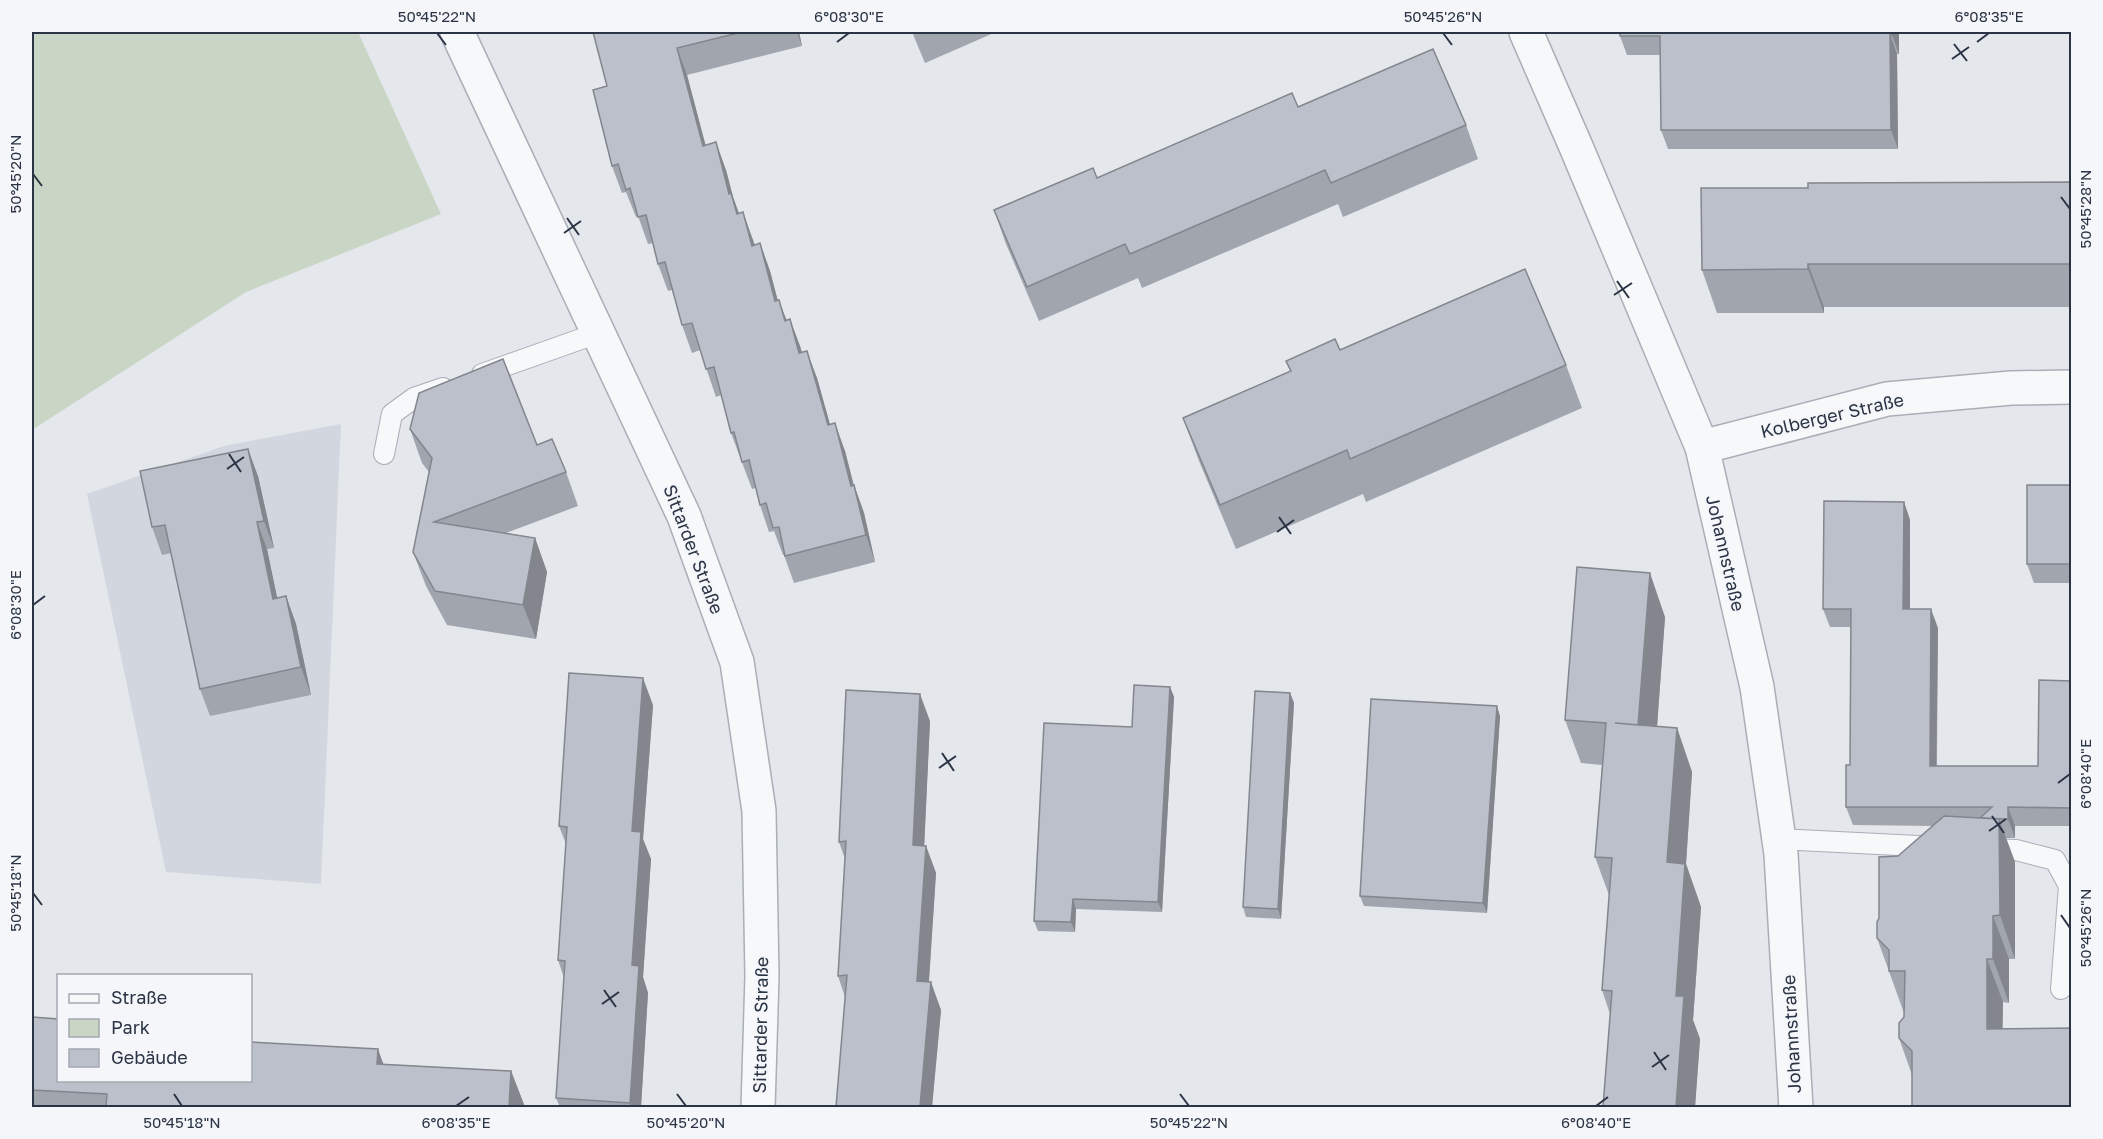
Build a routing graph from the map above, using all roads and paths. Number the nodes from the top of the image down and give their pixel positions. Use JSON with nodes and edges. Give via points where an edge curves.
{"nodes":[{"id":1,"x":457,"y":32,"type":"edge"},
{"id":2,"x":1526,"y":32,"type":"edge"},
{"id":3,"x":598,"y":333,"type":"junction"},
{"id":4,"x":2072,"y":387,"type":"edge"},
{"id":5,"x":1702,"y":447,"type":"junction"},
{"id":6,"x":384,"y":454,"type":"dead end"},
{"id":7,"x":1778,"y":839,"type":"junction"},
{"id":8,"x":2061,"y":989,"type":"dead end"},
{"id":9,"x":758,"y":1107,"type":"edge"},
{"id":10,"x":1796,"y":1107,"type":"edge"}],
"edges":[{"from":1,"to":3,"type":"street","name":"Sittarder Straße"},
{"from":2,"to":5,"type":"street","name":"Johannstraße"},
{"from":3,"to":6,"type":"lane","via":[[414,398],[392,414]]},
{"from":3,"to":9,"type":"street","name":"Sittarder Straße","via":[[684,516],[737,662],[759,811],[762,976]]},
{"from":4,"to":5,"type":"street","name":"Kolberger Straße","via":[[1887,399]]},
{"from":5,"to":7,"type":"street","name":"Johannstraße","via":[[1757,687]]},
{"from":7,"to":8,"type":"lane","via":[[2016,850],[2055,860],[2069,886]]},
{"from":7,"to":10,"type":"street","name":"Johannstraße"}]}
